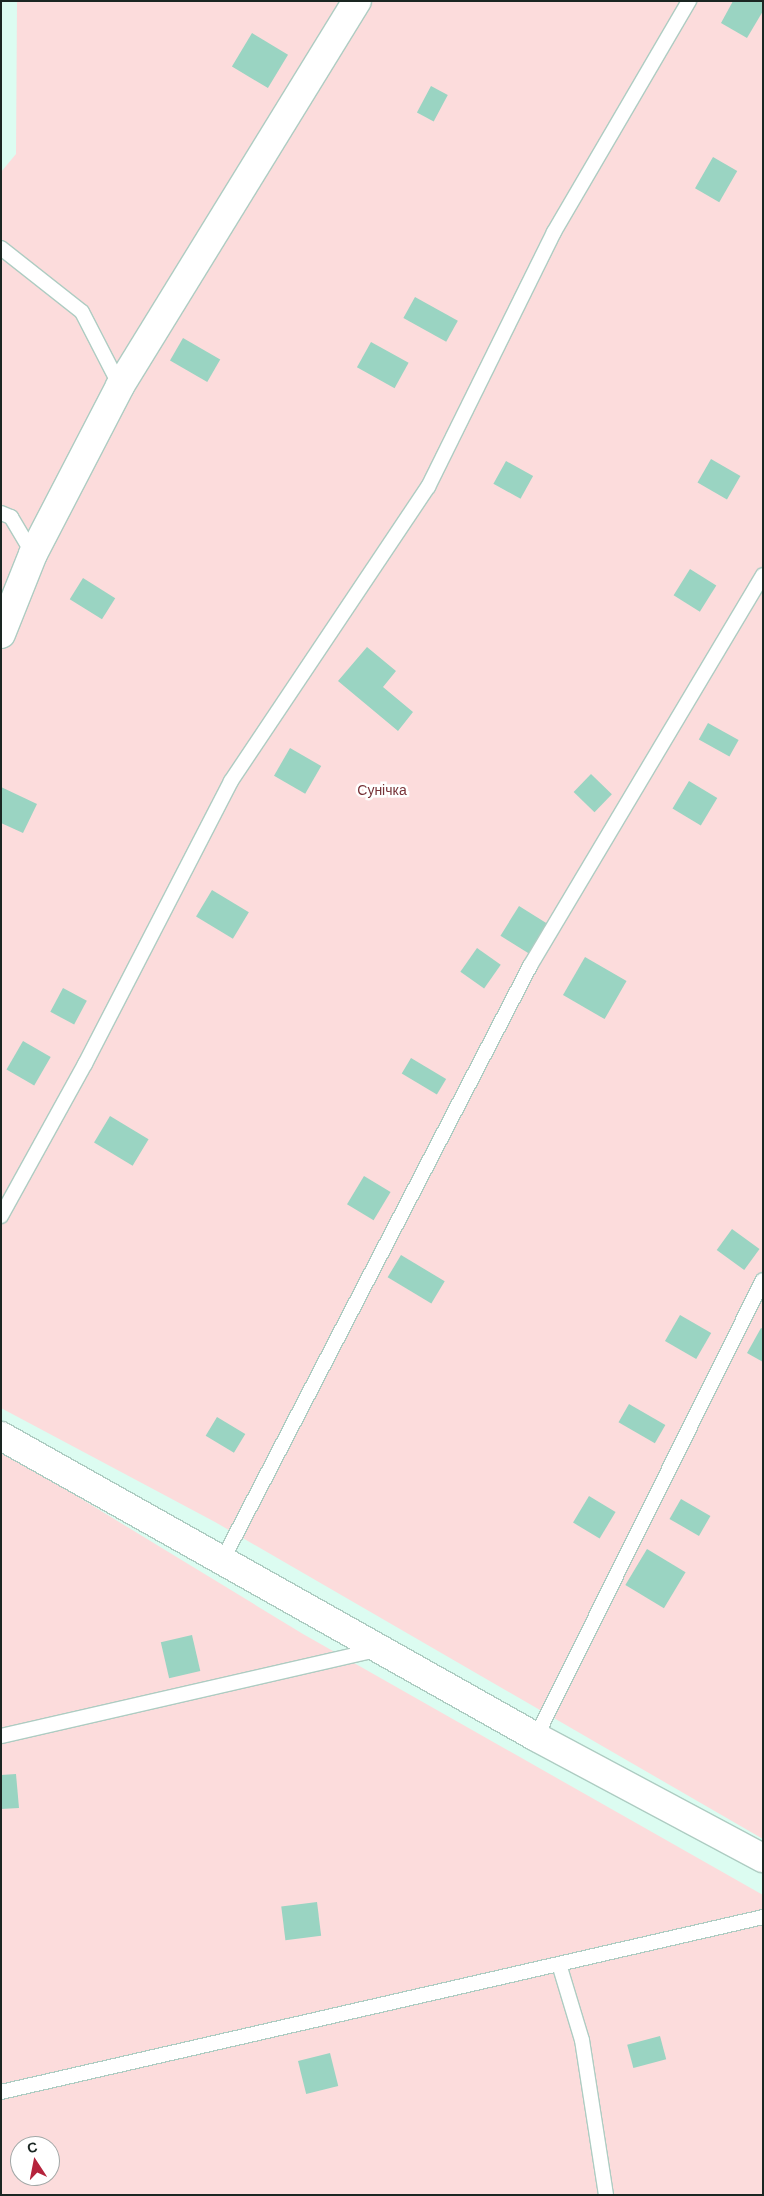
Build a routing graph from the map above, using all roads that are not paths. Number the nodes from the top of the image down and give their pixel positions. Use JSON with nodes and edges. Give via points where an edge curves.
{"nodes":[{"id":1,"x":357,"y":1,"type":"edge"},
{"id":2,"x":689,"y":1,"type":"edge"},
{"id":3,"x":1,"y":248,"type":"edge"},
{"id":4,"x":120,"y":386,"type":"junction"},
{"id":5,"x":1,"y":513,"type":"edge"},
{"id":6,"x":33,"y":554,"type":"junction"},
{"id":7,"x":763,"y":575,"type":"edge"},
{"id":8,"x":1,"y":634,"type":"edge"},
{"id":9,"x":1,"y":1216,"type":"edge"},
{"id":10,"x":763,"y":1280,"type":"edge"},
{"id":11,"x":1,"y":1436,"type":"edge"},
{"id":12,"x":222,"y":1561,"type":"junction"},
{"id":13,"x":379,"y":1649,"type":"junction"},
{"id":14,"x":1,"y":1736,"type":"edge"},
{"id":15,"x":536,"y":1736,"type":"junction"},
{"id":16,"x":763,"y":1858,"type":"edge"},
{"id":17,"x":763,"y":1917,"type":"edge"},
{"id":18,"x":559,"y":1964,"type":"junction"},
{"id":19,"x":1,"y":2092,"type":"edge"},
{"id":20,"x":606,"y":2195,"type":"edge"}],
"edges":[{"from":1,"to":4,"type":"street"},
{"from":2,"to":9,"type":"lane","via":[[554,232],[428,487],[231,781],[85,1064]]},
{"from":3,"to":4,"type":"lane","via":[[82,312]]},
{"from":4,"to":6,"type":"street"},
{"from":5,"to":6,"type":"lane","via":[[11,517]]},
{"from":6,"to":8,"type":"street"},
{"from":7,"to":12,"type":"lane","via":[[530,966]]},
{"from":10,"to":15,"type":"lane"},
{"from":11,"to":12,"type":"street"},
{"from":12,"to":13,"type":"street"},
{"from":13,"to":14,"type":"lane"},
{"from":13,"to":15,"type":"street"},
{"from":15,"to":16,"type":"street"},
{"from":17,"to":18,"type":"lane"},
{"from":18,"to":19,"type":"lane"},
{"from":18,"to":20,"type":"lane","via":[[582,2040]]}]}
